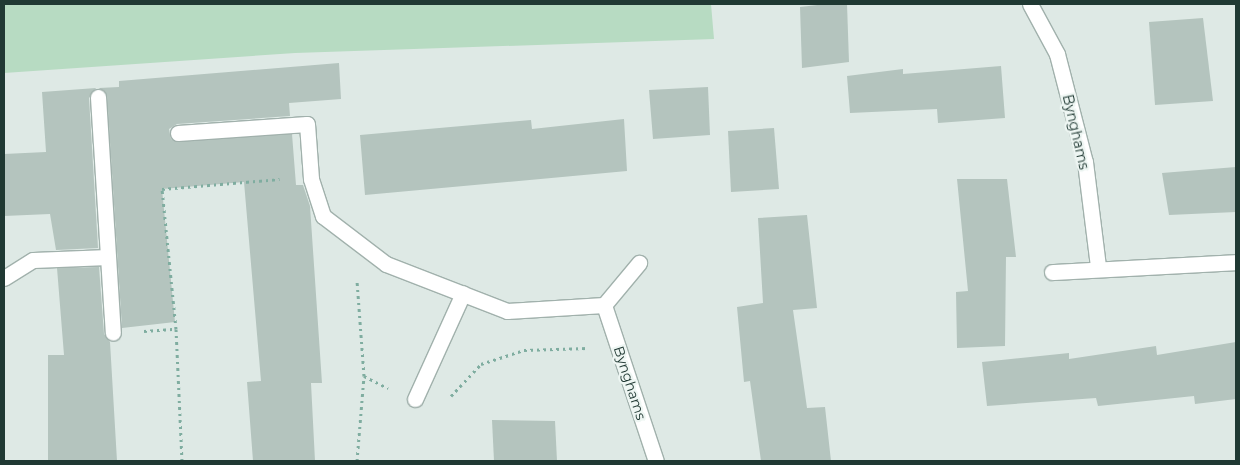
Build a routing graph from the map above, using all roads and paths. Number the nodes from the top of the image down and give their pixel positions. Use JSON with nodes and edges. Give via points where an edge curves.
{"nodes":[{"id":1,"x":1030,"y":4,"type":"edge"},
{"id":2,"x":98,"y":97,"type":"dead end"},
{"id":3,"x":178,"y":133,"type":"dead end"},
{"id":4,"x":311,"y":179,"type":"junction"},
{"id":5,"x":376,"y":256,"type":"junction"},
{"id":6,"x":108,"y":257,"type":"junction"},
{"id":7,"x":1236,"y":262,"type":"edge"},
{"id":8,"x":639,"y":263,"type":"dead end"},
{"id":9,"x":1098,"y":267,"type":"junction"},
{"id":10,"x":1052,"y":272,"type":"dead end"},
{"id":11,"x":4,"y":278,"type":"edge"},
{"id":12,"x":463,"y":293,"type":"junction"},
{"id":13,"x":604,"y":305,"type":"junction"},
{"id":14,"x":113,"y":333,"type":"dead end"},
{"id":15,"x":619,"y":350,"type":"junction"},
{"id":16,"x":364,"y":376,"type":"junction"},
{"id":17,"x":416,"y":399,"type":"junction"},
{"id":18,"x":182,"y":461,"type":"edge"},
{"id":19,"x":357,"y":461,"type":"edge"},
{"id":20,"x":656,"y":461,"type":"edge"}],
"edges":[{"from":1,"to":9,"type":"street","name":"Bynghams","via":[[1057,54],[1085,162]]},
{"from":2,"to":6,"type":"street"},
{"from":3,"to":4,"type":"street","via":[[307,124]]},
{"from":4,"to":5,"type":"street","via":[[323,216]]},
{"from":4,"to":18,"type":"path","via":[[162,190],[176,329]]},
{"from":5,"to":12,"type":"street","via":[[386,264]]},
{"from":5,"to":16,"type":"path","via":[[355,283]]},
{"from":6,"to":11,"type":"street","via":[[33,260]]},
{"from":6,"to":14,"type":"street"},
{"from":7,"to":9,"type":"street"},
{"from":8,"to":13,"type":"street"},
{"from":9,"to":10,"type":"street"},
{"from":12,"to":13,"type":"street","via":[[507,311]]},
{"from":12,"to":17,"type":"street"},
{"from":13,"to":15,"type":"street","name":"Bynghams"},
{"from":15,"to":17,"type":"path","via":[[524,350],[481,364],[440,408]]},
{"from":15,"to":20,"type":"street","name":"Bynghams"},
{"from":16,"to":17,"type":"path"},
{"from":16,"to":19,"type":"path"}]}
